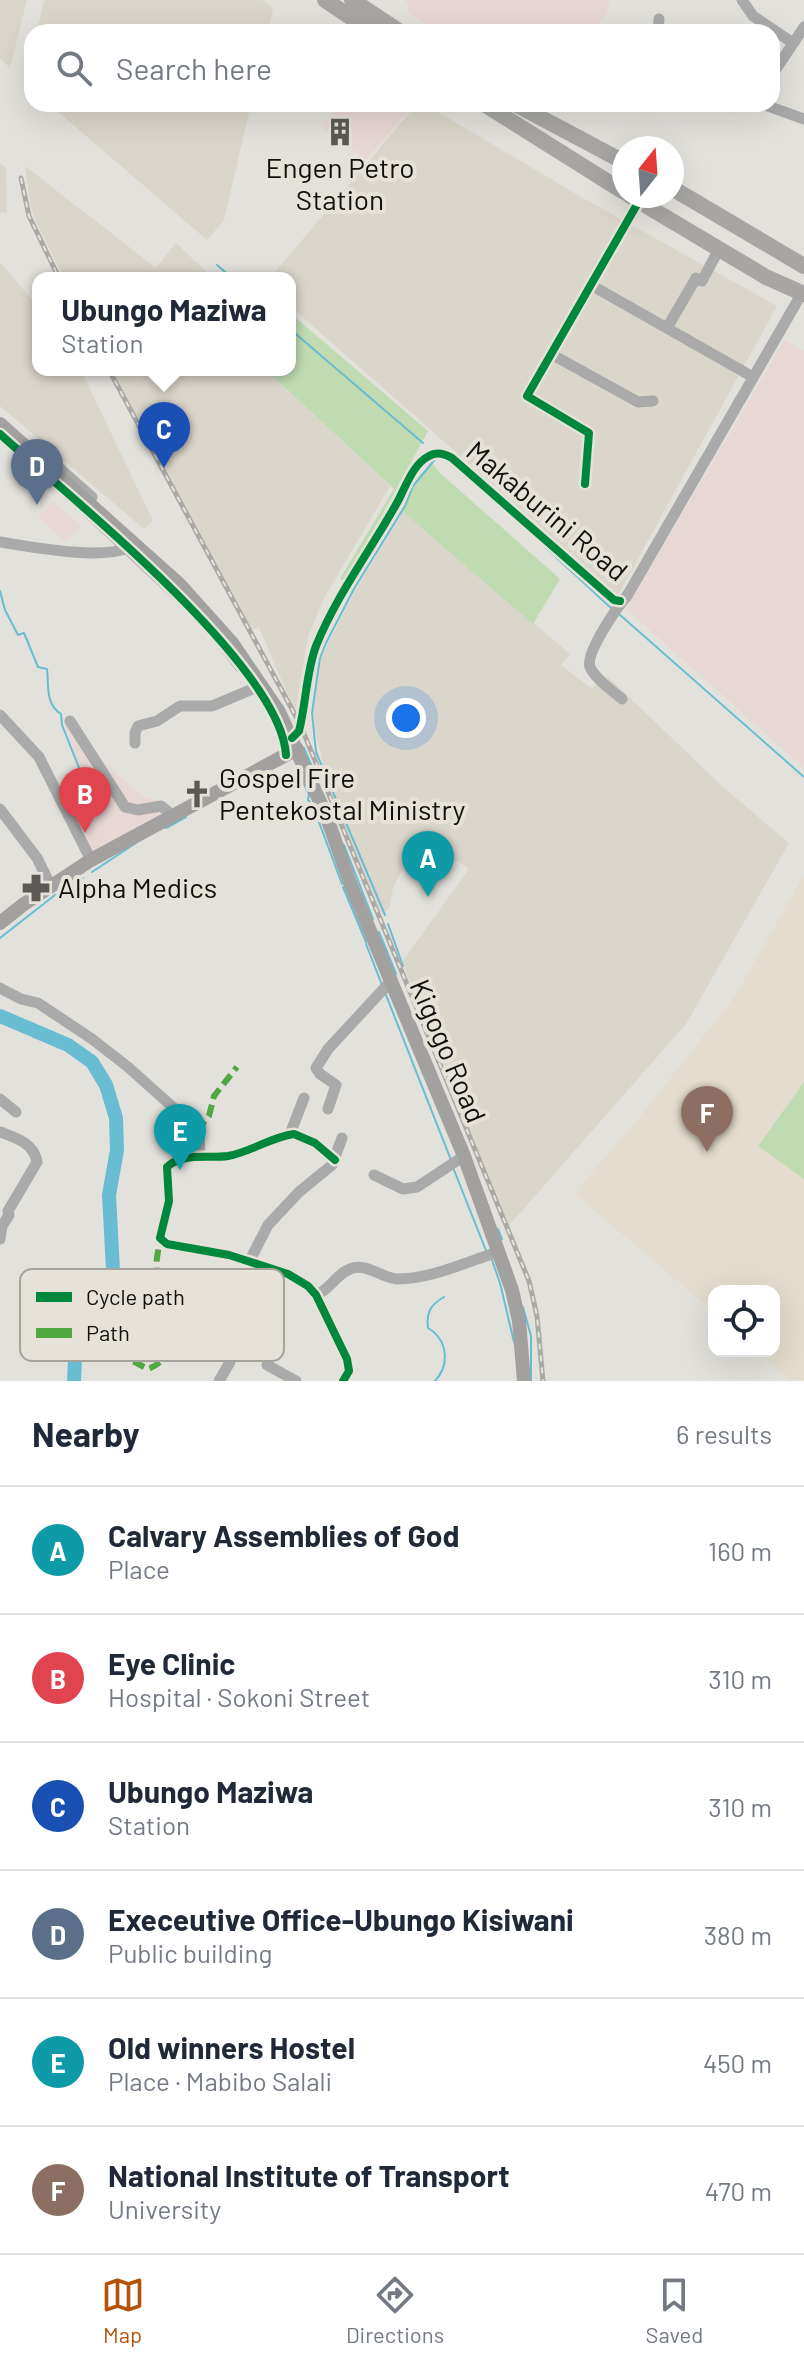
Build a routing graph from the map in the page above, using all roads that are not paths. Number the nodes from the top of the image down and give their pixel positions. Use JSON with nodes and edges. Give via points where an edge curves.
{"nodes":[{"id":1,"x":325,"y":0,"type":"edge"},
{"id":2,"x":352,"y":0,"type":"edge"},
{"id":3,"x":742,"y":0,"type":"edge"},
{"id":4,"x":361,"y":24,"type":"edge"},
{"id":5,"x":388,"y":24,"type":"edge"},
{"id":6,"x":765,"y":24,"type":"edge"},
{"id":7,"x":804,"y":27,"type":"edge"},
{"id":8,"x":780,"y":34,"type":"edge"},
{"id":9,"x":793,"y":43,"type":"junction"},
{"id":10,"x":780,"y":63,"type":"edge"},
{"id":11,"x":780,"y":110,"type":"edge"},
{"id":12,"x":497,"y":112,"type":"edge"},
{"id":13,"x":530,"y":112,"type":"edge"},
{"id":14,"x":804,"y":119,"type":"edge"},
{"id":15,"x":612,"y":156,"type":"edge"},
{"id":16,"x":612,"y":184,"type":"edge"},
{"id":17,"x":684,"y":195,"type":"edge"},
{"id":18,"x":626,"y":208,"type":"edge"},
{"id":19,"x":651,"y":208,"type":"edge"},
{"id":20,"x":719,"y":249,"type":"junction"},
{"id":21,"x":804,"y":266,"type":"edge"},
{"id":22,"x":591,"y":285,"type":"junction"},
{"id":23,"x":803,"y":294,"type":"edge"},
{"id":24,"x":667,"y":328,"type":"junction"},
{"id":25,"x":551,"y":354,"type":"junction"},
{"id":26,"x":753,"y":377,"type":"junction"},
{"id":27,"x":653,"y":401,"type":"dead end"},
{"id":28,"x":0,"y":415,"type":"edge"},
{"id":29,"x":0,"y":424,"type":"edge"},
{"id":30,"x":0,"y":434,"type":"edge"},
{"id":31,"x":585,"y":484,"type":"dead end"},
{"id":32,"x":0,"y":542,"type":"edge"},
{"id":33,"x":130,"y":544,"type":"junction"},
{"id":34,"x":620,"y":601,"type":"junction"},
{"id":35,"x":259,"y":686,"type":"junction"},
{"id":36,"x":622,"y":699,"type":"dead end"},
{"id":37,"x":0,"y":715,"type":"edge"},
{"id":38,"x":70,"y":721,"type":"dead end"},
{"id":39,"x":135,"y":743,"type":"dead end"},
{"id":40,"x":293,"y":743,"type":"junction"},
{"id":41,"x":0,"y":809,"type":"edge"},
{"id":42,"x":172,"y":815,"type":"junction"},
{"id":43,"x":91,"y":860,"type":"junction"},
{"id":44,"x":51,"y":886,"type":"junction"},
{"id":45,"x":0,"y":923,"type":"edge"},
{"id":46,"x":391,"y":981,"type":"junction"},
{"id":47,"x":0,"y":988,"type":"edge"},
{"id":48,"x":304,"y":1098,"type":"dead end"},
{"id":49,"x":0,"y":1099,"type":"edge"},
{"id":50,"x":328,"y":1109,"type":"dead end"},
{"id":51,"x":16,"y":1112,"type":"dead end"},
{"id":52,"x":0,"y":1132,"type":"edge"},
{"id":53,"x":290,"y":1134,"type":"junction"},
{"id":54,"x":342,"y":1138,"type":"dead end"},
{"id":55,"x":464,"y":1156,"type":"junction"},
{"id":56,"x":200,"y":1157,"type":"junction"},
{"id":57,"x":335,"y":1160,"type":"junction"},
{"id":58,"x":374,"y":1175,"type":"dead end"},
{"id":59,"x":0,"y":1239,"type":"edge"},
{"id":60,"x":498,"y":1252,"type":"junction"},
{"id":61,"x":249,"y":1262,"type":"junction"},
{"id":62,"x":272,"y":1269,"type":"edge"},
{"id":63,"x":284,"y":1273,"type":"edge"},
{"id":64,"x":316,"y":1295,"type":"junction"},
{"id":65,"x":230,"y":1362,"type":"dead end"},
{"id":66,"x":267,"y":1365,"type":"dead end"},
{"id":67,"x":219,"y":1381,"type":"edge"},
{"id":68,"x":296,"y":1381,"type":"edge"},
{"id":69,"x":343,"y":1381,"type":"edge"},
{"id":70,"x":524,"y":1381,"type":"edge"}],
"edges":[{"from":1,"to":4,"type":"highway"},
{"from":2,"to":5,"type":"highway"},
{"from":3,"to":6,"type":"street"},
{"from":7,"to":9,"type":"street"},
{"from":8,"to":9,"type":"street"},
{"from":9,"to":10,"type":"street"},
{"from":11,"to":14,"type":"street"},
{"from":12,"to":16,"type":"highway"},
{"from":13,"to":15,"type":"highway"},
{"from":17,"to":21,"type":"highway"},
{"from":18,"to":22,"type":"street"},
{"from":19,"to":20,"type":"highway"},
{"from":20,"to":23,"type":"highway"},
{"from":20,"to":24,"type":"street"},
{"from":22,"to":24,"type":"street"},
{"from":22,"to":25,"type":"street"},
{"from":23,"to":26,"type":"street","name":"Makaburini Road"},
{"from":24,"to":26,"type":"street"},
{"from":25,"to":27,"type":"street","via":[[638,402]]},
{"from":25,"to":31,"type":"street","via":[[527,396],[589,433]]},
{"from":26,"to":34,"type":"street","name":"Makaburini Road"},
{"from":28,"to":40,"type":"street","via":[[193,590],[228,629]]},
{"from":29,"to":33,"type":"main road","name":"Kigogo Road"},
{"from":30,"to":33,"type":"street"},
{"from":32,"to":33,"type":"street","via":[[109,552]]},
{"from":33,"to":35,"type":"main road","name":"Kigogo Road","via":[[179,584],[225,634]]},
{"from":34,"to":36,"type":"street","via":[[589,664]]},
{"from":34,"to":40,"type":"street","name":"Makaburini Road","via":[[450,456],[426,457],[330,614],[315,650]]},
{"from":35,"to":39,"type":"street","via":[[212,706],[180,706],[138,726]]},
{"from":35,"to":40,"type":"main road","name":"Kigogo Road"},
{"from":37,"to":43,"type":"street","via":[[39,757]]},
{"from":38,"to":42,"type":"street","via":[[125,807],[161,806]]},
{"from":40,"to":42,"type":"main road"},
{"from":40,"to":46,"type":"main road","name":"Kigogo Road"},
{"from":41,"to":44,"type":"street"},
{"from":42,"to":43,"type":"main road"},
{"from":43,"to":44,"type":"main road"},
{"from":44,"to":45,"type":"main road"},
{"from":46,"to":50,"type":"street","via":[[316,1068],[336,1085]]},
{"from":46,"to":55,"type":"main road","name":"Kigogo Road"},
{"from":47,"to":56,"type":"street","via":[[53,1012],[128,1067],[195,1127]]},
{"from":48,"to":53,"type":"street"},
{"from":49,"to":51,"type":"street"},
{"from":52,"to":59,"type":"street","via":[[28,1144],[37,1162],[8,1211]]},
{"from":53,"to":56,"type":"street","via":[[240,1154]]},
{"from":53,"to":57,"type":"street","via":[[306,1137]]},
{"from":54,"to":57,"type":"street"},
{"from":55,"to":58,"type":"street","via":[[417,1187],[403,1189]]},
{"from":55,"to":60,"type":"main road","name":"Kigogo Road"},
{"from":56,"to":61,"type":"street","via":[[167,1167],[169,1201],[160,1238]]},
{"from":57,"to":61,"type":"street","via":[[268,1225]]},
{"from":60,"to":64,"type":"street","via":[[428,1275],[395,1279],[353,1267]]},
{"from":60,"to":70,"type":"main road","name":"Kigogo Road","via":[[519,1321]]},
{"from":61,"to":62,"type":"street"},
{"from":63,"to":64,"type":"street"},
{"from":64,"to":69,"type":"street","via":[[349,1363]]},
{"from":65,"to":67,"type":"street"},
{"from":66,"to":68,"type":"street"}]}
